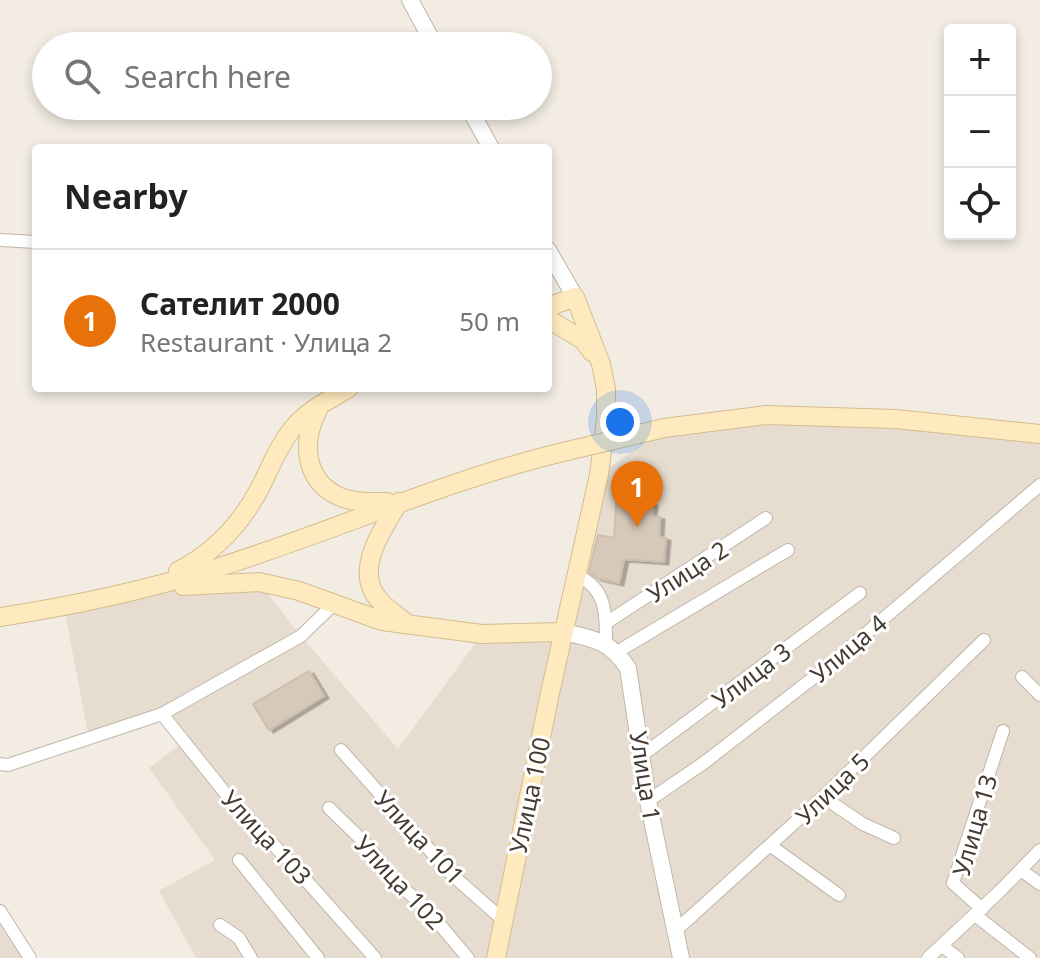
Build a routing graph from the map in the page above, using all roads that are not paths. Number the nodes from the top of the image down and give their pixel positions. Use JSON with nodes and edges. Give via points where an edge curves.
{"nodes":[{"id":1,"x":410,"y":0,"type":"edge"},
{"id":2,"x":427,"y":32,"type":"edge"},
{"id":3,"x":476,"y":120,"type":"edge"},
{"id":4,"x":489,"y":144,"type":"edge"},
{"id":5,"x":0,"y":240,"type":"edge"},
{"id":6,"x":32,"y":242,"type":"edge"},
{"id":7,"x":552,"y":257,"type":"edge"},
{"id":8,"x":575,"y":297,"type":"junction"},
{"id":9,"x":552,"y":306,"type":"edge"},
{"id":10,"x":552,"y":321,"type":"edge"},
{"id":11,"x":601,"y":364,"type":"junction"},
{"id":12,"x":342,"y":392,"type":"edge"},
{"id":13,"x":322,"y":404,"type":"junction"},
{"id":14,"x":1040,"y":434,"type":"edge"},
{"id":15,"x":1040,"y":485,"type":"edge"},
{"id":16,"x":399,"y":502,"type":"junction"},
{"id":17,"x":766,"y":518,"type":"dead end"},
{"id":18,"x":788,"y":550,"type":"dead end"},
{"id":19,"x":578,"y":576,"type":"junction"},
{"id":20,"x":140,"y":590,"type":"junction"},
{"id":21,"x":860,"y":593,"type":"dead end"},
{"id":22,"x":335,"y":603,"type":"junction"},
{"id":23,"x":0,"y":617,"type":"edge"},
{"id":24,"x":405,"y":622,"type":"junction"},
{"id":25,"x":606,"y":623,"type":"junction"},
{"id":26,"x":564,"y":632,"type":"junction"},
{"id":27,"x":984,"y":640,"type":"dead end"},
{"id":28,"x":612,"y":648,"type":"junction"},
{"id":29,"x":1022,"y":677,"type":"dead end"},
{"id":30,"x":1040,"y":695,"type":"edge"},
{"id":31,"x":162,"y":714,"type":"junction"},
{"id":32,"x":1003,"y":731,"type":"dead end"},
{"id":33,"x":341,"y":750,"type":"dead end"},
{"id":34,"x":641,"y":756,"type":"junction"},
{"id":35,"x":0,"y":764,"type":"edge"},
{"id":36,"x":823,"y":797,"type":"junction"},
{"id":37,"x":648,"y":801,"type":"junction"},
{"id":38,"x":329,"y":808,"type":"dead end"},
{"id":39,"x":894,"y":838,"type":"dead end"},
{"id":40,"x":771,"y":846,"type":"junction"},
{"id":41,"x":1040,"y":850,"type":"edge"},
{"id":42,"x":239,"y":860,"type":"dead end"},
{"id":43,"x":1021,"y":870,"type":"junction"},
{"id":44,"x":1040,"y":884,"type":"edge"},
{"id":45,"x":839,"y":895,"type":"dead end"},
{"id":46,"x":0,"y":911,"type":"edge"},
{"id":47,"x":978,"y":912,"type":"junction"},
{"id":48,"x":502,"y":919,"type":"junction"},
{"id":49,"x":220,"y":925,"type":"dead end"},
{"id":50,"x":674,"y":932,"type":"junction"},
{"id":51,"x":942,"y":946,"type":"junction"},
{"id":52,"x":29,"y":957,"type":"edge"},
{"id":53,"x":251,"y":958,"type":"edge"},
{"id":54,"x":318,"y":958,"type":"edge"},
{"id":55,"x":375,"y":958,"type":"edge"},
{"id":56,"x":468,"y":958,"type":"edge"},
{"id":57,"x":496,"y":958,"type":"edge"},
{"id":58,"x":681,"y":958,"type":"edge"},
{"id":59,"x":928,"y":958,"type":"edge"},
{"id":60,"x":958,"y":958,"type":"edge"},
{"id":61,"x":1030,"y":958,"type":"edge"}],
"edges":[{"from":1,"to":2,"type":"street"},
{"from":3,"to":4,"type":"street"},
{"from":5,"to":6,"type":"street"},
{"from":7,"to":8,"type":"street"},
{"from":8,"to":9,"type":"main road"},
{"from":8,"to":11,"type":"main road","name":"Улица 100"},
{"from":10,"to":11,"type":"main road","via":[[583,340]]},
{"from":11,"to":19,"type":"main road","name":"Улица 100","via":[[606,419]]},
{"from":12,"to":13,"type":"main road"},
{"from":13,"to":16,"type":"main road","via":[[309,427],[308,447],[312,471],[323,486],[339,497]]},
{"from":13,"to":20,"type":"main road","via":[[291,430],[243,516],[221,542],[197,561]]},
{"from":14,"to":16,"type":"main road","bridge":true,"via":[[896,419],[766,415],[664,428],[501,467]]},
{"from":15,"to":37,"type":"street","name":"Улица 4","via":[[822,671]]},
{"from":16,"to":20,"type":"main road"},
{"from":16,"to":24,"type":"main road","via":[[375,542],[370,583],[378,600]]},
{"from":17,"to":25,"type":"street","name":"Улица 2"},
{"from":18,"to":28,"type":"street"},
{"from":19,"to":25,"type":"street","via":[[600,593]]},
{"from":19,"to":26,"type":"main road","name":"Улица 100"},
{"from":20,"to":22,"type":"main road","via":[[259,582]]},
{"from":20,"to":23,"type":"main road"},
{"from":21,"to":34,"type":"street","name":"Улица 3"},
{"from":22,"to":24,"type":"main road","via":[[382,621]]},
{"from":22,"to":31,"type":"street","via":[[301,636]]},
{"from":24,"to":26,"type":"main road","via":[[482,634]]},
{"from":25,"to":28,"type":"street"},
{"from":26,"to":28,"type":"street"},
{"from":26,"to":48,"type":"main road","name":"Улица 100"},
{"from":27,"to":36,"type":"street","name":"Улица 5"},
{"from":28,"to":34,"type":"street","name":"Улица 1","via":[[628,668]]},
{"from":29,"to":30,"type":"street"},
{"from":31,"to":35,"type":"street"},
{"from":31,"to":55,"type":"street","name":"Улица 103","via":[[234,804]]},
{"from":32,"to":47,"type":"street","name":"Улица 13","via":[[953,883]]},
{"from":33,"to":48,"type":"street","name":"Улица 101","via":[[451,874]]},
{"from":34,"to":37,"type":"street","name":"Улица 1"},
{"from":36,"to":39,"type":"street"},
{"from":36,"to":40,"type":"street","name":"Улица 5"},
{"from":37,"to":50,"type":"street","name":"Улица 1"},
{"from":38,"to":56,"type":"street","name":"Улица 102"},
{"from":40,"to":45,"type":"street"},
{"from":40,"to":50,"type":"street","name":"Улица 5"},
{"from":41,"to":43,"type":"street"},
{"from":42,"to":54,"type":"street"},
{"from":43,"to":44,"type":"street"},
{"from":43,"to":47,"type":"street"},
{"from":46,"to":52,"type":"street"},
{"from":47,"to":51,"type":"street"},
{"from":47,"to":61,"type":"street"},
{"from":48,"to":57,"type":"main road","name":"Улица 100"},
{"from":49,"to":53,"type":"street","via":[[239,938]]},
{"from":50,"to":58,"type":"street","name":"Улица 1"},
{"from":51,"to":59,"type":"street"},
{"from":51,"to":60,"type":"street"}]}
